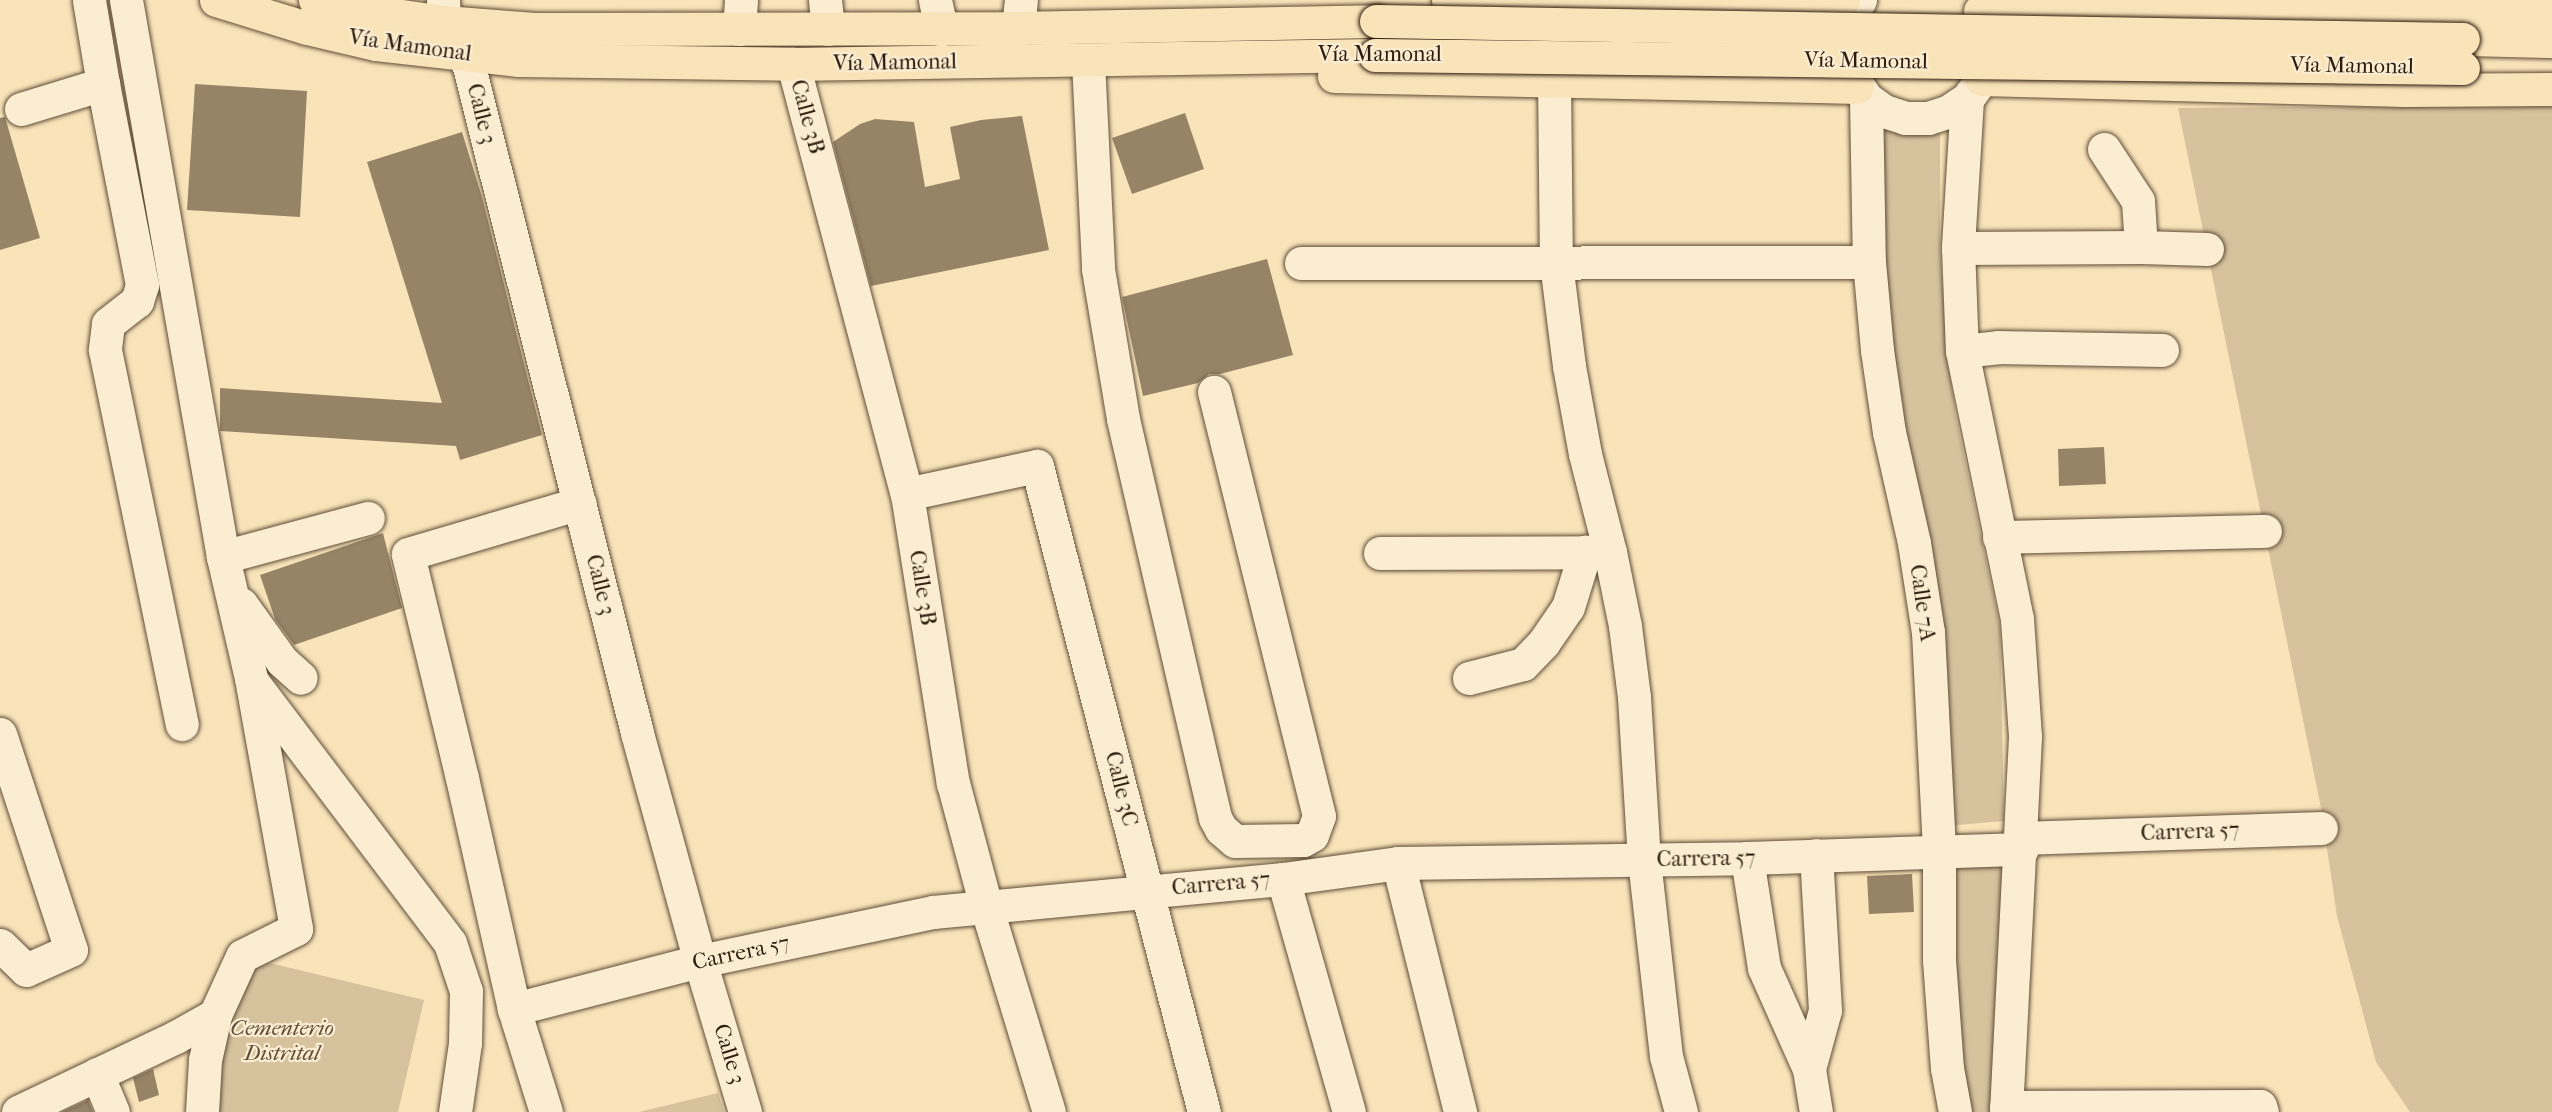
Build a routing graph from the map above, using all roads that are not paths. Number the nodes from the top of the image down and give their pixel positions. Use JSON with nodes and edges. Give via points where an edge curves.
{"nodes":[{"id":1,"x":89,"y":0,"type":"edge"},
{"id":2,"x":126,"y":0,"type":"edge"},
{"id":3,"x":216,"y":0,"type":"edge"},
{"id":4,"x":1330,"y":0,"type":"edge"},
{"id":5,"x":1448,"y":0,"type":"edge"},
{"id":6,"x":1833,"y":0,"type":"edge"},
{"id":7,"x":1860,"y":0,"type":"edge"},
{"id":8,"x":332,"y":2,"type":"edge"},
{"id":9,"x":1976,"y":6,"type":"edge"},
{"id":10,"x":444,"y":11,"type":"edge"},
{"id":11,"x":740,"y":14,"type":"edge"},
{"id":12,"x":827,"y":14,"type":"edge"},
{"id":13,"x":938,"y":14,"type":"edge"},
{"id":14,"x":1020,"y":14,"type":"edge"},
{"id":15,"x":2552,"y":16,"type":"edge"},
{"id":16,"x":1239,"y":24,"type":"junction"},
{"id":17,"x":2552,"y":41,"type":"edge"},
{"id":18,"x":2463,"y":53,"type":"junction"},
{"id":19,"x":466,"y":56,"type":"junction"},
{"id":20,"x":1238,"y":58,"type":"junction"},
{"id":21,"x":1088,"y":61,"type":"junction"},
{"id":22,"x":793,"y":64,"type":"junction"},
{"id":23,"x":2552,"y":70,"type":"edge"},
{"id":24,"x":1554,"y":80,"type":"junction"},
{"id":25,"x":103,"y":84,"type":"junction"},
{"id":26,"x":1974,"y":89,"type":"junction"},
{"id":27,"x":2552,"y":89,"type":"edge"},
{"id":28,"x":1862,"y":93,"type":"junction"},
{"id":29,"x":21,"y":109,"type":"dead end"},
{"id":30,"x":2104,"y":150,"type":"dead end"},
{"id":31,"x":2141,"y":247,"type":"junction"},
{"id":32,"x":1958,"y":248,"type":"junction"},
{"id":33,"x":2207,"y":249,"type":"dead end"},
{"id":34,"x":1869,"y":262,"type":"junction"},
{"id":35,"x":1301,"y":263,"type":"dead end"},
{"id":36,"x":1556,"y":264,"type":"junction"},
{"id":37,"x":2162,"y":350,"type":"dead end"},
{"id":38,"x":1962,"y":351,"type":"junction"},
{"id":39,"x":1214,"y":392,"type":"dead end"},
{"id":40,"x":907,"y":495,"type":"junction"},
{"id":41,"x":580,"y":503,"type":"junction"},
{"id":42,"x":368,"y":518,"type":"dead end"},
{"id":43,"x":2265,"y":531,"type":"dead end"},
{"id":44,"x":1999,"y":537,"type":"junction"},
{"id":45,"x":1598,"y":552,"type":"junction"},
{"id":46,"x":1380,"y":553,"type":"dead end"},
{"id":47,"x":223,"y":557,"type":"junction"},
{"id":48,"x":233,"y":593,"type":"junction"},
{"id":49,"x":251,"y":678,"type":"junction"},
{"id":50,"x":301,"y":678,"type":"dead end"},
{"id":51,"x":1469,"y":678,"type":"dead end"},
{"id":52,"x":182,"y":724,"type":"dead end"},
{"id":53,"x":1,"y":743,"type":"edge"},
{"id":54,"x":8,"y":792,"type":"edge"},
{"id":55,"x":2321,"y":828,"type":"dead end"},
{"id":56,"x":2022,"y":843,"type":"junction"},
{"id":57,"x":1939,"y":850,"type":"junction"},
{"id":58,"x":1816,"y":855,"type":"junction"},
{"id":59,"x":1747,"y":858,"type":"junction"},
{"id":60,"x":1644,"y":860,"type":"junction"},
{"id":61,"x":1398,"y":863,"type":"junction"},
{"id":62,"x":1282,"y":879,"type":"junction"},
{"id":63,"x":1147,"y":891,"type":"junction"},
{"id":64,"x":986,"y":906,"type":"junction"},
{"id":65,"x":0,"y":945,"type":"edge"},
{"id":66,"x":700,"y":961,"type":"junction"},
{"id":67,"x":514,"y":1009,"type":"junction"},
{"id":68,"x":215,"y":1015,"type":"junction"},
{"id":69,"x":1809,"y":1069,"type":"junction"},
{"id":70,"x":97,"y":1074,"type":"junction"},
{"id":71,"x":0,"y":1108,"type":"edge"},
{"id":72,"x":2006,"y":1109,"type":"edge"},
{"id":73,"x":2261,"y":1109,"type":"edge"},
{"id":74,"x":2,"y":1112,"type":"edge"},
{"id":75,"x":18,"y":1112,"type":"edge"},
{"id":76,"x":113,"y":1112,"type":"edge"},
{"id":77,"x":202,"y":1112,"type":"edge"},
{"id":78,"x":455,"y":1112,"type":"edge"},
{"id":79,"x":546,"y":1112,"type":"edge"},
{"id":80,"x":745,"y":1112,"type":"edge"},
{"id":81,"x":1049,"y":1112,"type":"edge"},
{"id":82,"x":1204,"y":1112,"type":"edge"},
{"id":83,"x":1349,"y":1112,"type":"edge"},
{"id":84,"x":1460,"y":1112,"type":"edge"},
{"id":85,"x":1681,"y":1112,"type":"edge"},
{"id":86,"x":1816,"y":1112,"type":"edge"},
{"id":87,"x":1955,"y":1112,"type":"edge"}],
"edges":[{"from":1,"to":25,"type":"street"},
{"from":2,"to":47,"type":"street"},
{"from":3,"to":19,"type":"main road","name":"Vía Mamonal","via":[[376,44]]},
{"from":4,"to":16,"type":"main road"},
{"from":5,"to":6,"type":"main road"},
{"from":7,"to":28,"type":"street","via":[[1850,16],[1844,53],[1848,71]]},
{"from":8,"to":10,"type":"main road","name":"Vía Mamonal"},
{"from":9,"to":15,"type":"main road"},
{"from":9,"to":26,"type":"street","via":[[1988,33],[1988,57]]},
{"from":10,"to":11,"type":"main road","name":"Vía Mamonal","via":[[534,30]]},
{"from":11,"to":12,"type":"main road","name":"Vía Mamonal"},
{"from":12,"to":13,"type":"main road","name":"Vía Mamonal"},
{"from":13,"to":14,"type":"main road","name":"Vía Mamonal"},
{"from":14,"to":16,"type":"main road","name":"Vía Mamonal"},
{"from":16,"to":18,"type":"main road","name":"Vía Mamonal","bridge":true,"via":[[1376,21]]},
{"from":17,"to":18,"type":"main road","name":"Vía Mamonal"},
{"from":18,"to":20,"type":"main road","name":"Vía Mamonal","bridge":true,"via":[[1375,54]]},
{"from":18,"to":23,"type":"main road","name":"Vía Mamonal"},
{"from":19,"to":22,"type":"main road","name":"Vía Mamonal"},
{"from":19,"to":41,"type":"street","name":"Calle 3"},
{"from":20,"to":21,"type":"main road","name":"Vía Mamonal"},
{"from":20,"to":24,"type":"main road","via":[[1327,76]]},
{"from":21,"to":22,"type":"main road","name":"Vía Mamonal"},
{"from":21,"to":39,"type":"street","via":[[1098,269],[1115,372],[1215,818],[1236,841],[1303,840],[1312,835],[1319,816]]},
{"from":22,"to":40,"type":"street","name":"Calle 3B"},
{"from":24,"to":28,"type":"main road"},
{"from":24,"to":36,"type":"street"},
{"from":25,"to":29,"type":"street"},
{"from":25,"to":52,"type":"street","via":[[142,285],[137,301],[108,324],[105,350]]},
{"from":26,"to":27,"type":"main road"},
{"from":26,"to":28,"type":"street","via":[[1949,111],[1928,118],[1905,118],[1884,111]]},
{"from":26,"to":32,"type":"street"},
{"from":28,"to":34,"type":"street","name":"Calle 7A"},
{"from":30,"to":31,"type":"street","via":[[2138,201]]},
{"from":31,"to":32,"type":"street"},
{"from":31,"to":33,"type":"street"},
{"from":32,"to":38,"type":"street"},
{"from":34,"to":36,"type":"street"},
{"from":34,"to":57,"type":"street","name":"Calle 7A","via":[[1889,432],[1914,543],[1928,632]]},
{"from":35,"to":36,"type":"street"},
{"from":36,"to":45,"type":"street"},
{"from":37,"to":38,"type":"street","via":[[1998,347]]},
{"from":38,"to":44,"type":"street"},
{"from":40,"to":63,"type":"street","name":"Calle 3C","via":[[1037,466]]},
{"from":40,"to":64,"type":"street","name":"Calle 3B","via":[[953,783]]},
{"from":41,"to":66,"type":"street","name":"Calle 3","via":[[637,734]]},
{"from":41,"to":67,"type":"street","via":[[408,554]]},
{"from":42,"to":47,"type":"street"},
{"from":43,"to":44,"type":"street"},
{"from":44,"to":56,"type":"street","via":[[2018,631],[2025,738]]},
{"from":45,"to":46,"type":"street"},
{"from":45,"to":51,"type":"street","via":[[1568,607],[1523,664]]},
{"from":45,"to":60,"type":"street","via":[[1625,626],[1634,697]]},
{"from":47,"to":48,"type":"street"},
{"from":48,"to":49,"type":"street"},
{"from":48,"to":50,"type":"street","via":[[282,661]]},
{"from":49,"to":68,"type":"street","via":[[296,928],[242,956]]},
{"from":49,"to":78,"type":"street","via":[[450,944],[466,991],[465,1043]]},
{"from":53,"to":54,"type":"street"},
{"from":54,"to":65,"type":"street","via":[[71,950],[26,970]]},
{"from":55,"to":56,"type":"street","name":"Carrera 57"},
{"from":56,"to":57,"type":"street","name":"Carrera 57"},
{"from":56,"to":72,"type":"street"},
{"from":57,"to":58,"type":"street","name":"Carrera 57"},
{"from":57,"to":87,"type":"street","name":"Calle 7A","via":[[1939,960],[1947,1068]]},
{"from":58,"to":59,"type":"street","name":"Carrera 57"},
{"from":58,"to":69,"type":"street","via":[[1825,1010]]},
{"from":59,"to":60,"type":"street","name":"Carrera 57"},
{"from":59,"to":69,"type":"street","via":[[1764,968]]},
{"from":60,"to":61,"type":"street","name":"Carrera 57"},
{"from":60,"to":85,"type":"street","via":[[1666,1056]]},
{"from":61,"to":62,"type":"street","name":"Carrera 57"},
{"from":61,"to":84,"type":"street"},
{"from":62,"to":63,"type":"street","name":"Carrera 57"},
{"from":62,"to":83,"type":"street"},
{"from":63,"to":64,"type":"street","name":"Carrera 57"},
{"from":63,"to":82,"type":"street","name":"Calle 3C"},
{"from":64,"to":66,"type":"street","name":"Carrera 57","via":[[933,912]]},
{"from":64,"to":81,"type":"street","name":"Calle 3B"},
{"from":66,"to":67,"type":"street","name":"Carrera 57"},
{"from":66,"to":80,"type":"street","name":"Calle 3"},
{"from":67,"to":79,"type":"street"},
{"from":68,"to":70,"type":"street"},
{"from":68,"to":77,"type":"street","via":[[205,1060]]},
{"from":69,"to":86,"type":"street"},
{"from":70,"to":75,"type":"street"},
{"from":70,"to":76,"type":"street"},
{"from":71,"to":74,"type":"street"},
{"from":72,"to":73,"type":"street"}]}
